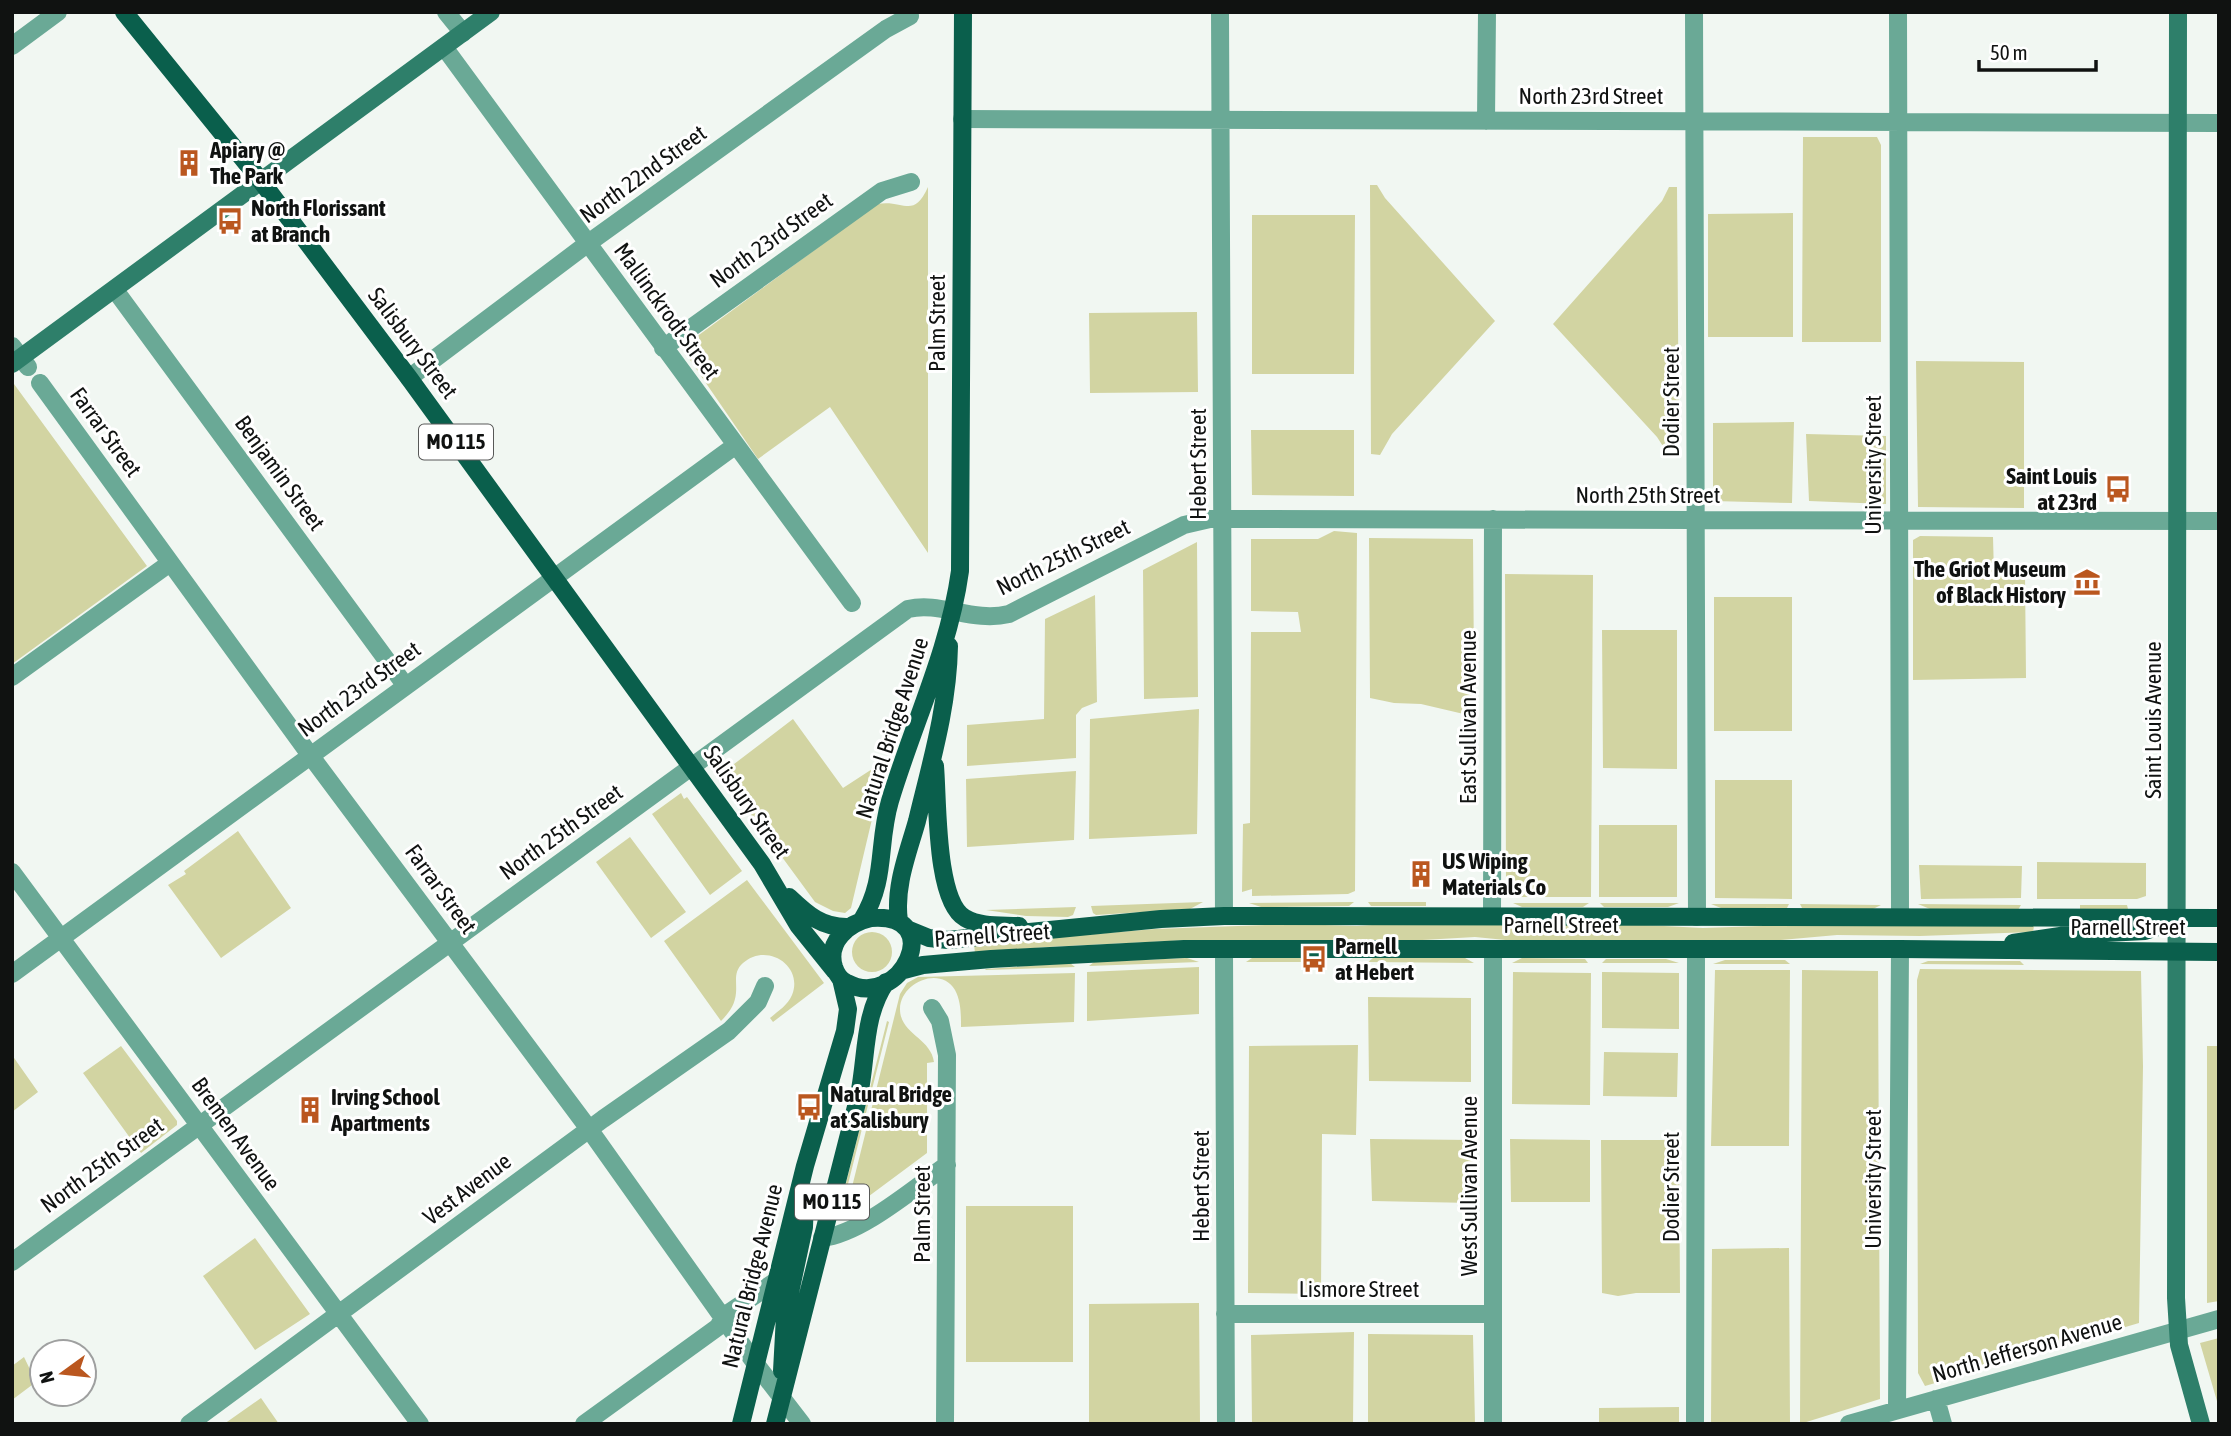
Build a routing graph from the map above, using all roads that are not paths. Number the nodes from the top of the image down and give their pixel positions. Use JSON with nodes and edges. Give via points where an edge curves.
{"nodes":[{"id":1,"x":58,"y":12,"type":"edge"},
{"id":2,"x":124,"y":12,"type":"edge"},
{"id":3,"x":446,"y":12,"type":"edge"},
{"id":4,"x":491,"y":12,"type":"edge"},
{"id":5,"x":963,"y":12,"type":"edge"},
{"id":6,"x":1220,"y":12,"type":"edge"},
{"id":7,"x":1487,"y":12,"type":"edge"},
{"id":8,"x":1695,"y":12,"type":"edge"},
{"id":9,"x":1898,"y":12,"type":"edge"},
{"id":10,"x":2178,"y":12,"type":"edge"},
{"id":11,"x":910,"y":16,"type":"dead end"},
{"id":12,"x":463,"y":33,"type":"junction"},
{"id":13,"x":12,"y":46,"type":"edge"},
{"id":14,"x":444,"y":47,"type":"junction"},
{"id":15,"x":962,"y":119,"type":"junction"},
{"id":16,"x":1221,"y":120,"type":"junction"},
{"id":17,"x":1486,"y":121,"type":"junction"},
{"id":18,"x":1694,"y":121,"type":"junction"},
{"id":19,"x":1898,"y":122,"type":"junction"},
{"id":20,"x":2178,"y":123,"type":"junction"},
{"id":21,"x":2219,"y":123,"type":"edge"},
{"id":22,"x":261,"y":181,"type":"junction"},
{"id":23,"x":911,"y":182,"type":"dead end"},
{"id":24,"x":587,"y":244,"type":"junction"},
{"id":25,"x":116,"y":290,"type":"junction"},
{"id":26,"x":663,"y":348,"type":"junction"},
{"id":27,"x":19,"y":359,"type":"edge"},
{"id":28,"x":409,"y":378,"type":"junction"},
{"id":29,"x":40,"y":383,"type":"dead end"},
{"id":30,"x":736,"y":445,"type":"junction"},
{"id":31,"x":1222,"y":519,"type":"junction"},
{"id":32,"x":1493,"y":519,"type":"junction"},
{"id":33,"x":1696,"y":520,"type":"junction"},
{"id":34,"x":1897,"y":520,"type":"junction"},
{"id":35,"x":2177,"y":521,"type":"junction"},
{"id":36,"x":2219,"y":521,"type":"edge"},
{"id":37,"x":170,"y":563,"type":"junction"},
{"id":38,"x":553,"y":577,"type":"junction"},
{"id":39,"x":852,"y":603,"type":"dead end"},
{"id":40,"x":954,"y":612,"type":"junction"},
{"id":41,"x":949,"y":632,"type":"junction"},
{"id":42,"x":12,"y":677,"type":"edge"},
{"id":43,"x":405,"y":685,"type":"junction"},
{"id":44,"x":934,"y":752,"type":"junction"},
{"id":45,"x":310,"y":755,"type":"junction"},
{"id":46,"x":692,"y":766,"type":"junction"},
{"id":47,"x":12,"y":872,"type":"edge"},
{"id":48,"x":774,"y":882,"type":"junction"},
{"id":49,"x":1224,"y":916,"type":"junction"},
{"id":50,"x":1492,"y":916,"type":"junction"},
{"id":51,"x":1697,"y":917,"type":"junction"},
{"id":52,"x":1899,"y":917,"type":"junction"},
{"id":53,"x":2177,"y":918,"type":"junction"},
{"id":54,"x":2219,"y":918,"type":"edge"},
{"id":55,"x":855,"y":923,"type":"junction"},
{"id":56,"x":903,"y":925,"type":"junction"},
{"id":57,"x":1060,"y":928,"type":"junction"},
{"id":58,"x":61,"y":939,"type":"junction"},
{"id":59,"x":451,"y":943,"type":"junction"},
{"id":60,"x":1224,"y":949,"type":"junction"},
{"id":61,"x":1493,"y":949,"type":"junction"},
{"id":62,"x":1900,"y":949,"type":"junction"},
{"id":63,"x":1696,"y":950,"type":"junction"},
{"id":64,"x":1976,"y":950,"type":"junction"},
{"id":65,"x":2177,"y":952,"type":"junction"},
{"id":66,"x":2219,"y":952,"type":"edge"},
{"id":67,"x":904,"y":970,"type":"junction"},
{"id":68,"x":12,"y":974,"type":"edge"},
{"id":69,"x":838,"y":975,"type":"junction"},
{"id":70,"x":886,"y":982,"type":"junction"},
{"id":71,"x":765,"y":986,"type":"dead end"},
{"id":72,"x":932,"y":1007,"type":"dead end"},
{"id":73,"x":199,"y":1125,"type":"junction"},
{"id":74,"x":589,"y":1129,"type":"junction"},
{"id":75,"x":947,"y":1165,"type":"junction"},
{"id":76,"x":805,"y":1166,"type":"junction"},
{"id":77,"x":822,"y":1238,"type":"junction"},
{"id":78,"x":12,"y":1262,"type":"edge"},
{"id":79,"x":776,"y":1281,"type":"junction"},
{"id":80,"x":1225,"y":1314,"type":"junction"},
{"id":81,"x":1493,"y":1314,"type":"junction"},
{"id":82,"x":339,"y":1315,"type":"junction"},
{"id":83,"x":724,"y":1316,"type":"junction"},
{"id":84,"x":2219,"y":1319,"type":"edge"},
{"id":85,"x":2177,"y":1331,"type":"junction"},
{"id":86,"x":755,"y":1363,"type":"junction"},
{"id":87,"x":782,"y":1397,"type":"junction"},
{"id":88,"x":1936,"y":1399,"type":"junction"},
{"id":89,"x":1897,"y":1410,"type":"junction"},
{"id":90,"x":189,"y":1424,"type":"edge"},
{"id":91,"x":420,"y":1424,"type":"edge"},
{"id":92,"x":584,"y":1424,"type":"edge"},
{"id":93,"x":741,"y":1424,"type":"edge"},
{"id":94,"x":753,"y":1424,"type":"edge"},
{"id":95,"x":775,"y":1424,"type":"edge"},
{"id":96,"x":802,"y":1424,"type":"edge"},
{"id":97,"x":945,"y":1424,"type":"edge"},
{"id":98,"x":1226,"y":1424,"type":"edge"},
{"id":99,"x":1493,"y":1424,"type":"edge"},
{"id":100,"x":1695,"y":1424,"type":"edge"},
{"id":101,"x":1849,"y":1424,"type":"edge"},
{"id":102,"x":1943,"y":1424,"type":"edge"},
{"id":103,"x":2201,"y":1424,"type":"edge"}],
"edges":[{"from":1,"to":13,"type":"street"},
{"from":2,"to":22,"type":"main road","name":"Salisbury Street","number":"MO 115"},
{"from":3,"to":12,"type":"street"},
{"from":4,"to":12,"type":"street"},
{"from":5,"to":15,"type":"main road","name":"Palm Street"},
{"from":6,"to":16,"type":"street","name":"Hebert Street"},
{"from":7,"to":17,"type":"street"},
{"from":8,"to":18,"type":"street","name":"Dodier Street"},
{"from":9,"to":19,"type":"street","name":"University Street"},
{"from":10,"to":20,"type":"street","name":"Saint Louis Avenue"},
{"from":11,"to":24,"type":"street","name":"North 22nd Street"},
{"from":12,"to":14,"type":"street"},
{"from":14,"to":22,"type":"street"},
{"from":14,"to":24,"type":"street","name":"Mallinckrodt Street"},
{"from":15,"to":16,"type":"street","name":"North 23rd Street"},
{"from":15,"to":40,"type":"main road","name":"Palm Street","via":[[961,552]]},
{"from":16,"to":17,"type":"street","name":"North 23rd Street"},
{"from":16,"to":31,"type":"street","name":"Hebert Street"},
{"from":17,"to":18,"type":"street","name":"North 23rd Street"},
{"from":18,"to":19,"type":"street","name":"North 23rd Street"},
{"from":18,"to":33,"type":"street","name":"Dodier Street"},
{"from":19,"to":20,"type":"street","name":"North 23rd Street"},
{"from":19,"to":34,"type":"street","name":"University Street"},
{"from":20,"to":21,"type":"street","name":"North 23rd Street"},
{"from":20,"to":35,"type":"street","name":"Saint Louis Avenue"},
{"from":22,"to":25,"type":"street"},
{"from":22,"to":28,"type":"main road","name":"Salisbury Street","number":"MO 115"},
{"from":23,"to":26,"type":"street","name":"North 23rd Street","via":[[881,191]]},
{"from":24,"to":26,"type":"street","name":"Mallinckrodt Street"},
{"from":24,"to":28,"type":"street","name":"North 22nd Street"},
{"from":25,"to":27,"type":"street"},
{"from":25,"to":43,"type":"street","name":"Benjamin Street"},
{"from":26,"to":30,"type":"street","name":"Mallinckrodt Street"},
{"from":28,"to":38,"type":"main road","name":"Salisbury Street","number":"MO 115"},
{"from":29,"to":37,"type":"street","name":"Farrar Street"},
{"from":30,"to":38,"type":"street","name":"North 23rd Street"},
{"from":30,"to":39,"type":"street","name":"Mallinckrodt Street"},
{"from":31,"to":32,"type":"street","name":"North 25th Street"},
{"from":31,"to":40,"type":"street","name":"North 25th Street","via":[[1184,525],[1009,614],[986,617]]},
{"from":31,"to":49,"type":"street","name":"Hebert Street"},
{"from":32,"to":33,"type":"street","name":"North 25th Street"},
{"from":32,"to":50,"type":"street","name":"East Sullivan Avenue"},
{"from":33,"to":34,"type":"street","name":"North 25th Street"},
{"from":33,"to":51,"type":"street","name":"Dodier Street"},
{"from":34,"to":35,"type":"street","name":"North 25th Street"},
{"from":34,"to":52,"type":"street","name":"University Street"},
{"from":35,"to":36,"type":"street","name":"North 25th Street"},
{"from":35,"to":53,"type":"street","name":"Saint Louis Avenue"},
{"from":37,"to":42,"type":"street"},
{"from":37,"to":45,"type":"street","name":"Farrar Street"},
{"from":38,"to":43,"type":"street","name":"North 23rd Street"},
{"from":38,"to":46,"type":"main road","name":"Salisbury Street","number":"MO 115"},
{"from":40,"to":41,"type":"main road","name":"Palm Street"},
{"from":40,"to":46,"type":"street","name":"North 25th Street","via":[[917,607],[900,613]]},
{"from":41,"to":44,"type":"main road","name":"Natural Bridge Avenue","via":[[948,669]]},
{"from":41,"to":55,"type":"main road","name":"Natural Bridge Avenue","via":[[890,800],[877,890]]},
{"from":43,"to":45,"type":"street","name":"North 23rd Street"},
{"from":44,"to":56,"type":"main road","name":"Natural Bridge Avenue","via":[[898,891]]},
{"from":44,"to":57,"type":"main road","via":[[942,869],[954,908],[964,918],[981,923]]},
{"from":45,"to":58,"type":"street","name":"North 23rd Street"},
{"from":45,"to":59,"type":"street","name":"Farrar Street"},
{"from":46,"to":48,"type":"main road","name":"Salisbury Street","number":"MO 115"},
{"from":46,"to":59,"type":"street","name":"North 25th Street"},
{"from":47,"to":58,"type":"street","name":"Bremen Avenue"},
{"from":48,"to":55,"type":"main road","name":"Salisbury Street","number":"MO 115","via":[[812,918],[832,926]]},
{"from":48,"to":69,"type":"main road","name":"Salisbury Street","number":"MO 115","via":[[798,925]]},
{"from":49,"to":50,"type":"main road","name":"Parnell Street"},
{"from":49,"to":57,"type":"main road","name":"Parnell Street"},
{"from":50,"to":51,"type":"main road","name":"Parnell Street"},
{"from":51,"to":52,"type":"main road","name":"Parnell Street"},
{"from":52,"to":53,"type":"main road","name":"Parnell Street"},
{"from":53,"to":54,"type":"main road","name":"Parnell Street"},
{"from":53,"to":64,"type":"main road","via":[[2145,931],[2067,935]]},
{"from":53,"to":65,"type":"street","name":"Saint Louis Avenue"},
{"from":55,"to":56,"type":"main road","via":[[881,917]]},
{"from":55,"to":69,"type":"main road","via":[[834,948]]},
{"from":56,"to":57,"type":"main road","name":"Parnell Street","via":[[948,940]]},
{"from":56,"to":67,"type":"main road","via":[[911,938]]},
{"from":58,"to":68,"type":"street","name":"North 23rd Street"},
{"from":58,"to":73,"type":"street","name":"Bremen Avenue"},
{"from":59,"to":73,"type":"street","name":"North 25th Street"},
{"from":59,"to":74,"type":"street","name":"Farrar Street"},
{"from":60,"to":61,"type":"main road","name":"Parnell Street"},
{"from":60,"to":67,"type":"main road","name":"Parnell Street","via":[[1026,957]]},
{"from":60,"to":80,"type":"street","name":"Hebert Street"},
{"from":61,"to":63,"type":"main road","name":"Parnell Street"},
{"from":61,"to":81,"type":"street","name":"West Sullivan Avenue"},
{"from":62,"to":63,"type":"main road","name":"Parnell Street"},
{"from":62,"to":64,"type":"main road","name":"Parnell Street"},
{"from":62,"to":89,"type":"street","name":"University Street"},
{"from":63,"to":100,"type":"street","name":"Dodier Street"},
{"from":64,"to":65,"type":"main road","name":"Parnell Street"},
{"from":65,"to":66,"type":"main road","name":"Parnell Street"},
{"from":65,"to":85,"type":"street","name":"Saint Louis Avenue"},
{"from":67,"to":70,"type":"main road"},
{"from":69,"to":70,"type":"main road","via":[[863,988]]},
{"from":69,"to":76,"type":"main road","name":"Natural Bridge Avenue","number":"MO 115","via":[[848,1018]]},
{"from":70,"to":77,"type":"main road","number":"MO 115","via":[[870,1013],[863,1076]]},
{"from":71,"to":74,"type":"street","name":"Vest Avenue","via":[[758,1002],[729,1031]]},
{"from":72,"to":75,"type":"street","name":"Palm Street","via":[[947,1055]]},
{"from":73,"to":78,"type":"street","name":"North 25th Street"},
{"from":73,"to":82,"type":"street","name":"Bremen Avenue"},
{"from":74,"to":82,"type":"street","name":"Vest Avenue"},
{"from":74,"to":83,"type":"street","name":"Farrar Street"},
{"from":75,"to":77,"type":"street","via":[[859,1226]]},
{"from":75,"to":97,"type":"street","name":"Palm Street"},
{"from":76,"to":79,"type":"main road","name":"Natural Bridge Avenue","number":"MO 115"},
{"from":76,"to":87,"type":"main road","via":[[804,1227],[785,1316]]},
{"from":77,"to":87,"type":"main road","number":"MO 115"},
{"from":79,"to":83,"type":"street"},
{"from":79,"to":86,"type":"main road","name":"Natural Bridge Avenue","number":"MO 115"},
{"from":80,"to":81,"type":"street","name":"Lismore Street"},
{"from":80,"to":98,"type":"street","name":"Hebert Street"},
{"from":81,"to":99,"type":"street","name":"West Sullivan Avenue"},
{"from":82,"to":90,"type":"street","name":"Vest Avenue"},
{"from":82,"to":91,"type":"street","name":"Bremen Avenue"},
{"from":83,"to":86,"type":"street","name":"Farrar Street"},
{"from":83,"to":92,"type":"street","via":[[719,1327]]},
{"from":84,"to":85,"type":"street","name":"North Jefferson Avenue"},
{"from":85,"to":88,"type":"street","name":"North Jefferson Avenue"},
{"from":85,"to":103,"type":"street","name":"Saint Louis Avenue"},
{"from":86,"to":87,"type":"street","name":"Farrar Street"},
{"from":86,"to":93,"type":"main road","name":"Natural Bridge Avenue","number":"MO 115"},
{"from":86,"to":94,"type":"main road"},
{"from":87,"to":95,"type":"main road","number":"MO 115"},
{"from":87,"to":96,"type":"street","name":"Farrar Street"},
{"from":88,"to":89,"type":"street","name":"North Jefferson Avenue"},
{"from":88,"to":102,"type":"street"},
{"from":89,"to":101,"type":"street","name":"North Jefferson Avenue"}]}
